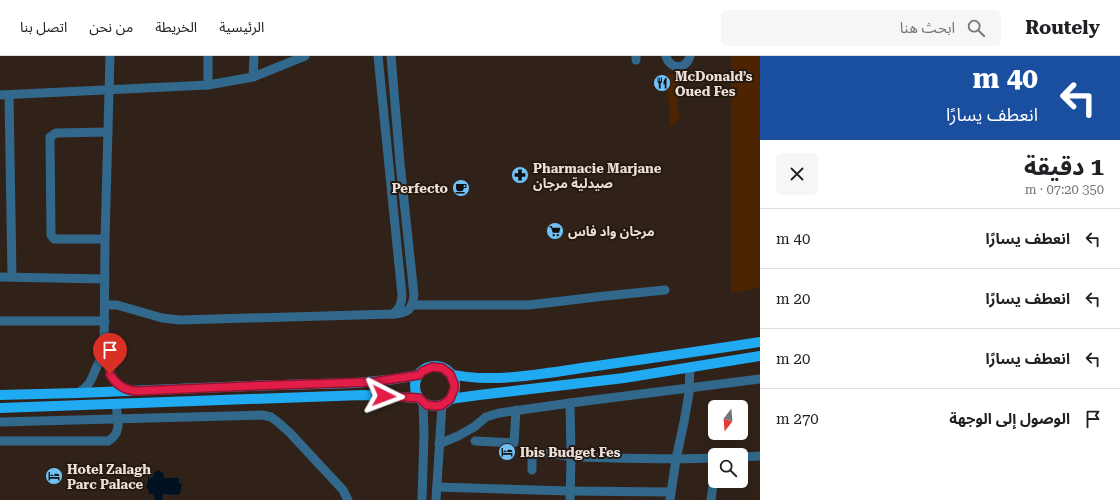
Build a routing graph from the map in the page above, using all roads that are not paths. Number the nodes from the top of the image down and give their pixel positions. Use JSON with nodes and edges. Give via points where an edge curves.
{"nodes":[{"id":1,"x":110,"y":56,"type":"edge"},
{"id":2,"x":208,"y":56,"type":"edge"},
{"id":3,"x":254,"y":56,"type":"edge"},
{"id":4,"x":305,"y":56,"type":"edge"},
{"id":5,"x":378,"y":56,"type":"edge"},
{"id":6,"x":391,"y":56,"type":"edge"},
{"id":7,"x":666,"y":56,"type":"edge"},
{"id":8,"x":690,"y":56,"type":"edge"},
{"id":9,"x":253,"y":77,"type":"junction"},
{"id":10,"x":208,"y":85,"type":"junction"},
{"id":11,"x":109,"y":90,"type":"junction"},
{"id":12,"x":5,"y":95,"type":"edge"},
{"id":13,"x":108,"y":132,"type":"junction"},
{"id":14,"x":105,"y":240,"type":"junction"},
{"id":15,"x":0,"y":277,"type":"edge"},
{"id":16,"x":12,"y":277,"type":"junction"},
{"id":17,"x":105,"y":279,"type":"junction"},
{"id":18,"x":665,"y":290,"type":"dead end"},
{"id":19,"x":105,"y":305,"type":"junction"},
{"id":20,"x":412,"y":305,"type":"junction"},
{"id":21,"x":394,"y":314,"type":"junction"},
{"id":22,"x":0,"y":320,"type":"edge"},
{"id":23,"x":105,"y":321,"type":"junction"},
{"id":24,"x":760,"y":342,"type":"edge"},
{"id":25,"x":104,"y":355,"type":"junction"},
{"id":26,"x":760,"y":356,"type":"edge"},
{"id":27,"x":690,"y":367,"type":"junction"},
{"id":28,"x":450,"y":374,"type":"junction"},
{"id":29,"x":419,"y":375,"type":"junction"},
{"id":30,"x":760,"y":379,"type":"edge"},
{"id":31,"x":689,"y":388,"type":"junction"},
{"id":32,"x":136,"y":391,"type":"junction"},
{"id":33,"x":78,"y":393,"type":"junction"},
{"id":34,"x":0,"y":395,"type":"edge"},
{"id":35,"x":421,"y":400,"type":"junction"},
{"id":36,"x":446,"y":402,"type":"junction"},
{"id":37,"x":570,"y":403,"type":"junction"},
{"id":38,"x":116,"y":404,"type":"junction"},
{"id":39,"x":0,"y":408,"type":"edge"},
{"id":40,"x":516,"y":410,"type":"junction"},
{"id":41,"x":118,"y":418,"type":"junction"},
{"id":42,"x":0,"y":422,"type":"edge"},
{"id":43,"x":0,"y":441,"type":"edge"},
{"id":44,"x":476,"y":441,"type":"dead end"},
{"id":45,"x":439,"y":444,"type":"junction"},
{"id":46,"x":760,"y":456,"type":"edge"},
{"id":47,"x":571,"y":457,"type":"junction"},
{"id":48,"x":748,"y":457,"type":"edge"},
{"id":49,"x":708,"y":458,"type":"edge"},
{"id":50,"x":676,"y":459,"type":"junction"},
{"id":51,"x":532,"y":470,"type":"dead end"},
{"id":52,"x":437,"y":487,"type":"junction"},
{"id":53,"x":713,"y":488,"type":"edge"},
{"id":54,"x":570,"y":496,"type":"edge"},
{"id":55,"x":670,"y":496,"type":"edge"},
{"id":56,"x":348,"y":500,"type":"edge"},
{"id":57,"x":422,"y":500,"type":"edge"},
{"id":58,"x":436,"y":500,"type":"edge"},
{"id":59,"x":711,"y":500,"type":"edge"}],
"edges":[{"from":1,"to":11,"type":"street"},
{"from":2,"to":10,"type":"street"},
{"from":3,"to":9,"type":"street"},
{"from":4,"to":9,"type":"street"},
{"from":5,"to":21,"type":"street","via":[[402,295],[402,304]]},
{"from":6,"to":20,"type":"street","via":[[414,295]]},
{"from":7,"to":8,"type":"street","via":[[675,66],[685,64]]},
{"from":9,"to":10,"type":"street"},
{"from":10,"to":11,"type":"street"},
{"from":11,"to":12,"type":"street"},
{"from":11,"to":13,"type":"street"},
{"from":12,"to":16,"type":"street"},
{"from":13,"to":14,"type":"street"},
{"from":13,"to":14,"type":"street","via":[[56,133],[50,137],[51,235],[54,239]]},
{"from":14,"to":17,"type":"street"},
{"from":15,"to":16,"type":"street"},
{"from":16,"to":17,"type":"street"},
{"from":17,"to":19,"type":"street"},
{"from":18,"to":20,"type":"street","via":[[529,305]]},
{"from":19,"to":21,"type":"street","via":[[180,320]]},
{"from":19,"to":23,"type":"street"},
{"from":20,"to":21,"type":"street","via":[[404,314]]},
{"from":22,"to":23,"type":"street"},
{"from":23,"to":25,"type":"street"},
{"from":24,"to":28,"type":"main road","via":[[520,376],[484,378]]},
{"from":25,"to":32,"type":"street","via":[[115,381],[126,389]]},
{"from":25,"to":33,"type":"street","via":[[91,382]]},
{"from":26,"to":27,"type":"main road"},
{"from":27,"to":31,"type":"street"},
{"from":27,"to":36,"type":"main road","via":[[624,378],[462,397]]},
{"from":28,"to":29,"type":"main road","via":[[442,368],[432,367]]},
{"from":28,"to":36,"type":"main road","via":[[454,389]]},
{"from":29,"to":32,"type":"main road","via":[[373,382]]},
{"from":29,"to":35,"type":"main road","via":[[415,389]]},
{"from":30,"to":31,"type":"street"},
{"from":31,"to":37,"type":"street"},
{"from":31,"to":50,"type":"street"},
{"from":32,"to":33,"type":"main road"},
{"from":33,"to":34,"type":"main road"},
{"from":35,"to":36,"type":"main road","via":[[432,406]]},
{"from":35,"to":38,"type":"main road","via":[[363,396]]},
{"from":35,"to":57,"type":"street","via":[[424,434]]},
{"from":36,"to":45,"type":"street"},
{"from":37,"to":40,"type":"street"},
{"from":37,"to":47,"type":"street"},
{"from":38,"to":39,"type":"main road"},
{"from":38,"to":41,"type":"street"},
{"from":40,"to":44,"type":"street","via":[[514,443]]},
{"from":40,"to":45,"type":"street","via":[[486,417],[474,427]]},
{"from":41,"to":42,"type":"street"},
{"from":41,"to":43,"type":"street","via":[[117,434],[108,441]]},
{"from":41,"to":56,"type":"street","via":[[242,415],[271,417],[290,433],[343,490]]},
{"from":45,"to":52,"type":"street"},
{"from":46,"to":48,"type":"street"},
{"from":47,"to":50,"type":"street"},
{"from":47,"to":51,"type":"street","via":[[534,454]]},
{"from":47,"to":54,"type":"street"},
{"from":49,"to":50,"type":"street"},
{"from":50,"to":55,"type":"street"},
{"from":52,"to":54,"type":"street"},
{"from":52,"to":58,"type":"street"},
{"from":53,"to":59,"type":"street"},
{"from":54,"to":55,"type":"street"}]}
